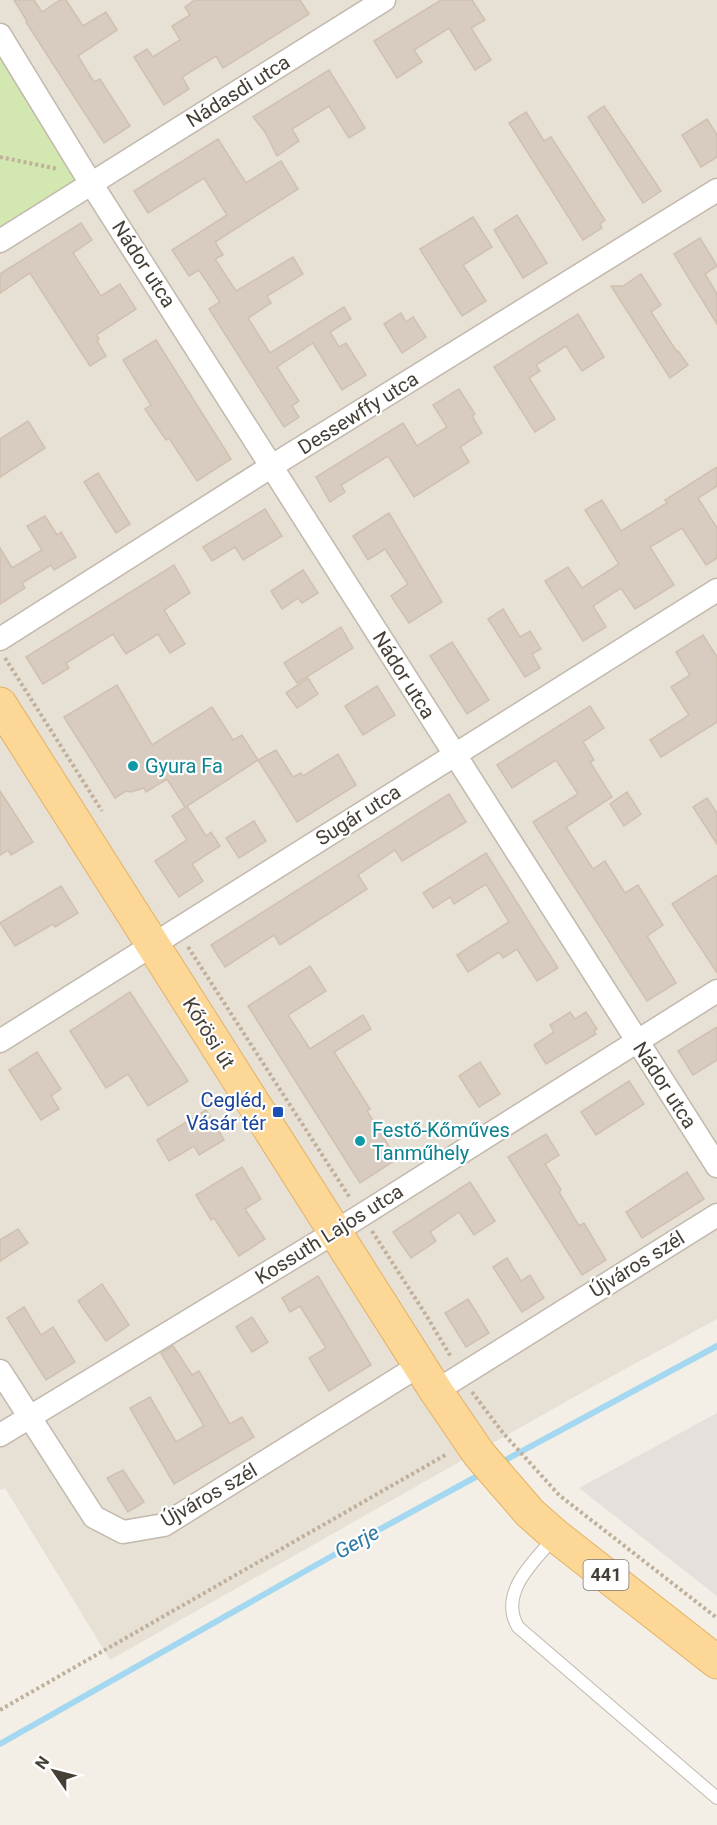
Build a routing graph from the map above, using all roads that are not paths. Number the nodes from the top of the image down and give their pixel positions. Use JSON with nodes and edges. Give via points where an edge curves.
{"nodes":[{"id":1,"x":384,"y":0,"type":"edge"},
{"id":2,"x":0,"y":35,"type":"edge"},
{"id":3,"x":92,"y":183,"type":"junction"},
{"id":4,"x":717,"y":190,"type":"edge"},
{"id":5,"x":0,"y":241,"type":"edge"},
{"id":6,"x":272,"y":466,"type":"junction"},
{"id":7,"x":717,"y":590,"type":"edge"},
{"id":8,"x":0,"y":639,"type":"edge"},
{"id":9,"x":0,"y":704,"type":"edge"},
{"id":10,"x":455,"y":753,"type":"junction"},
{"id":11,"x":165,"y":938,"type":"junction"},
{"id":12,"x":717,"y":991,"type":"edge"},
{"id":13,"x":0,"y":1041,"type":"edge"},
{"id":14,"x":637,"y":1041,"type":"junction"},
{"id":15,"x":717,"y":1166,"type":"edge"},
{"id":16,"x":717,"y":1215,"type":"edge"},
{"id":17,"x":348,"y":1223,"type":"junction"},
{"id":18,"x":0,"y":1371,"type":"edge"},
{"id":19,"x":439,"y":1377,"type":"junction"},
{"id":20,"x":29,"y":1416,"type":"junction"},
{"id":21,"x":0,"y":1435,"type":"edge"},
{"id":22,"x":556,"y":1536,"type":"junction"},
{"id":23,"x":717,"y":1662,"type":"edge"},
{"id":24,"x":717,"y":1798,"type":"edge"}],
"edges":[{"from":1,"to":3,"type":"street","name":"Nádasdi utca"},
{"from":2,"to":3,"type":"street","name":"Nádor utca"},
{"from":3,"to":5,"type":"street","name":"Nádasdi utca"},
{"from":3,"to":6,"type":"street","name":"Nádor utca"},
{"from":4,"to":6,"type":"street","name":"Dessewffy utca"},
{"from":6,"to":8,"type":"street","name":"Dessewffy utca"},
{"from":6,"to":10,"type":"street","name":"Nádor utca"},
{"from":7,"to":10,"type":"street","name":"Sugár utca"},
{"from":9,"to":11,"type":"main road","name":"Kőrösi út","number":"441"},
{"from":10,"to":11,"type":"street","name":"Sugár utca"},
{"from":10,"to":14,"type":"street","name":"Nádor utca"},
{"from":11,"to":13,"type":"street","name":"Sugár utca"},
{"from":11,"to":17,"type":"main road","name":"Kőrösi út","number":"441"},
{"from":12,"to":14,"type":"street","name":"Kossuth Lajos utca"},
{"from":14,"to":15,"type":"street","name":"Nádor utca"},
{"from":14,"to":17,"type":"street","name":"Kossuth Lajos utca"},
{"from":16,"to":19,"type":"street","name":"Újváros szél"},
{"from":17,"to":19,"type":"main road","name":"Kőrösi út","number":"441"},
{"from":17,"to":20,"type":"street","name":"Kossuth Lajos utca"},
{"from":18,"to":20,"type":"street","name":"Újváros szél"},
{"from":19,"to":20,"type":"street","name":"Újváros szél","via":[[164,1525],[123,1532],[94,1517]]},
{"from":19,"to":22,"type":"main road","name":"Kőrösi út","number":"441","via":[[484,1443],[501,1481]]},
{"from":20,"to":21,"type":"street","name":"Kossuth Lajos utca"},
{"from":22,"to":23,"type":"main road","number":"441"},
{"from":22,"to":24,"type":"lane","via":[[522,1575],[513,1596],[513,1618],[518,1627]]}]}
